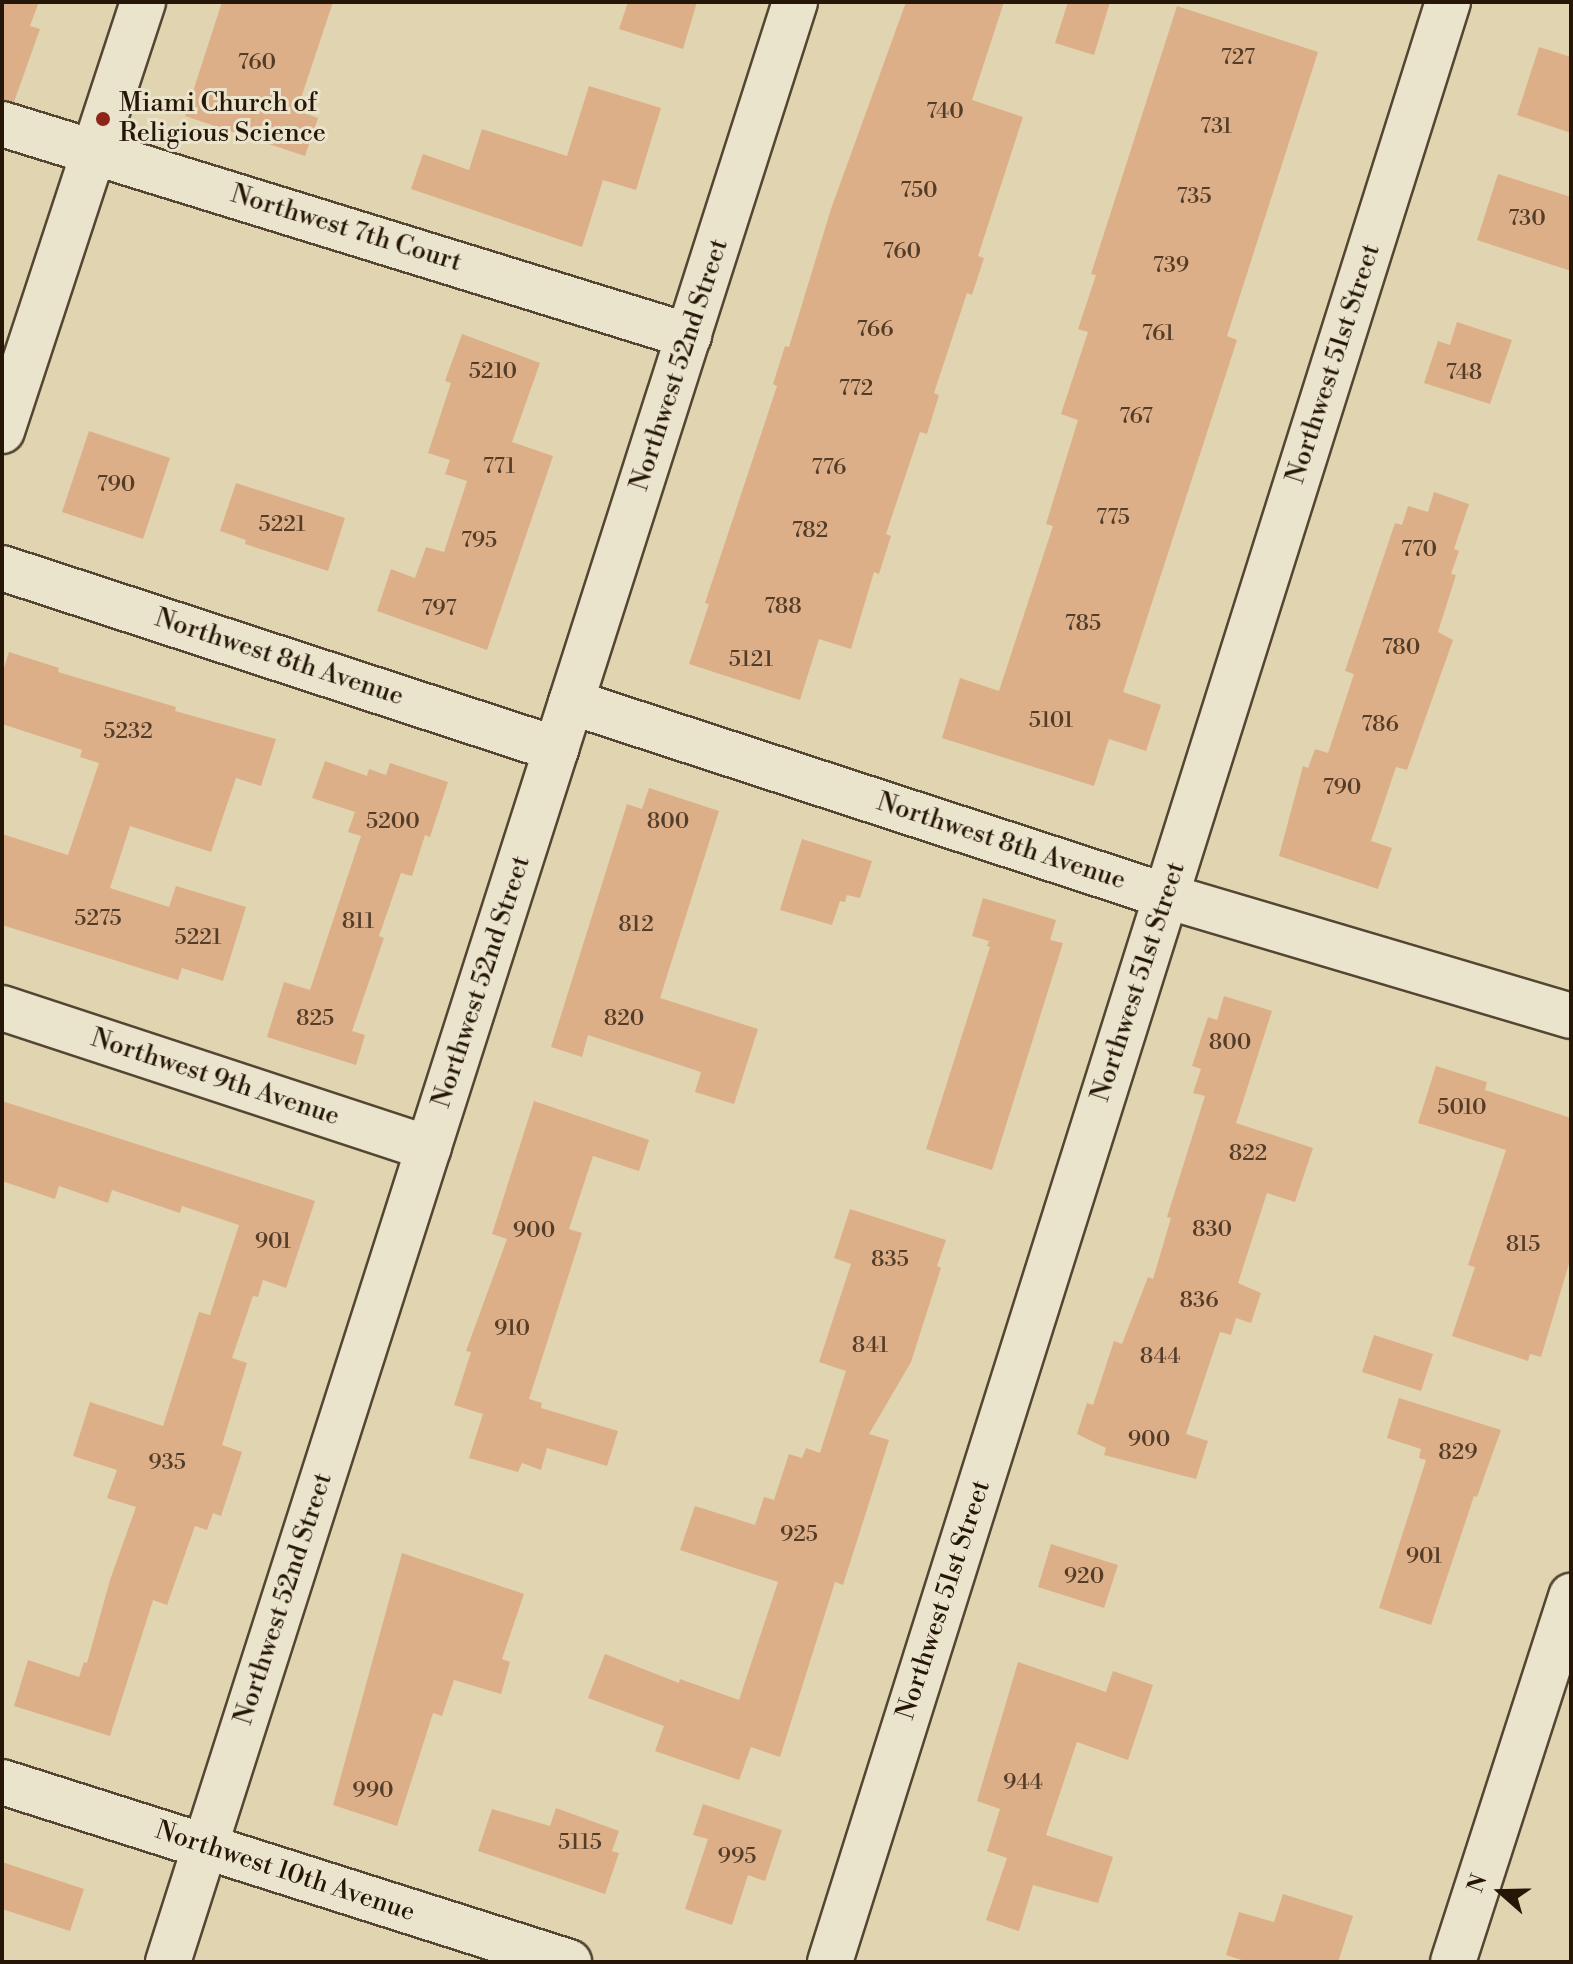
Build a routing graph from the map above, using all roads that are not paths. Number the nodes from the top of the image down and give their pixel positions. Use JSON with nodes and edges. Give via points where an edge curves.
{"nodes":[{"id":1,"x":143,"y":2,"type":"edge"},
{"id":2,"x":795,"y":2,"type":"edge"},
{"id":3,"x":1448,"y":2,"type":"edge"},
{"id":4,"x":2,"y":124,"type":"edge"},
{"id":5,"x":95,"y":151,"type":"junction"},
{"id":6,"x":689,"y":336,"type":"junction"},
{"id":7,"x":2,"y":431,"type":"edge"},
{"id":8,"x":2,"y":568,"type":"edge"},
{"id":9,"x":571,"y":702,"type":"junction"},
{"id":10,"x":556,"y":749,"type":"junction"},
{"id":11,"x":1166,"y":896,"type":"junction"},
{"id":12,"x":2,"y":1008,"type":"edge"},
{"id":13,"x":1571,"y":1016,"type":"edge"},
{"id":14,"x":429,"y":1148,"type":"junction"},
{"id":15,"x":1571,"y":1596,"type":"edge"},
{"id":16,"x":2,"y":1782,"type":"edge"},
{"id":17,"x":205,"y":1846,"type":"junction"},
{"id":18,"x":168,"y":1962,"type":"edge"},
{"id":19,"x":569,"y":1962,"type":"edge"},
{"id":20,"x":830,"y":1962,"type":"edge"},
{"id":21,"x":1453,"y":1962,"type":"edge"}],
"edges":[{"from":1,"to":5,"type":"street"},
{"from":2,"to":6,"type":"street","name":"Northwest 52nd Street"},
{"from":3,"to":11,"type":"street","name":"Northwest 51st Street"},
{"from":4,"to":5,"type":"street","name":"Northwest 7th Court"},
{"from":5,"to":6,"type":"street","name":"Northwest 7th Court"},
{"from":5,"to":7,"type":"street"},
{"from":6,"to":9,"type":"street","name":"Northwest 52nd Street"},
{"from":8,"to":10,"type":"street","name":"Northwest 8th Avenue"},
{"from":9,"to":10,"type":"street","name":"Northwest 52nd Street"},
{"from":9,"to":11,"type":"street","name":"Northwest 8th Avenue"},
{"from":10,"to":14,"type":"street","name":"Northwest 52nd Street"},
{"from":11,"to":13,"type":"street","name":"Northwest 8th Avenue"},
{"from":11,"to":20,"type":"street","name":"Northwest 51st Street"},
{"from":12,"to":14,"type":"street","name":"Northwest 9th Avenue"},
{"from":14,"to":17,"type":"street","name":"Northwest 52nd Street"},
{"from":15,"to":21,"type":"street"},
{"from":16,"to":17,"type":"street","name":"Northwest 10th Avenue"},
{"from":17,"to":18,"type":"street","name":"Northwest 52nd Street"},
{"from":17,"to":19,"type":"street","name":"Northwest 10th Avenue"}]}
